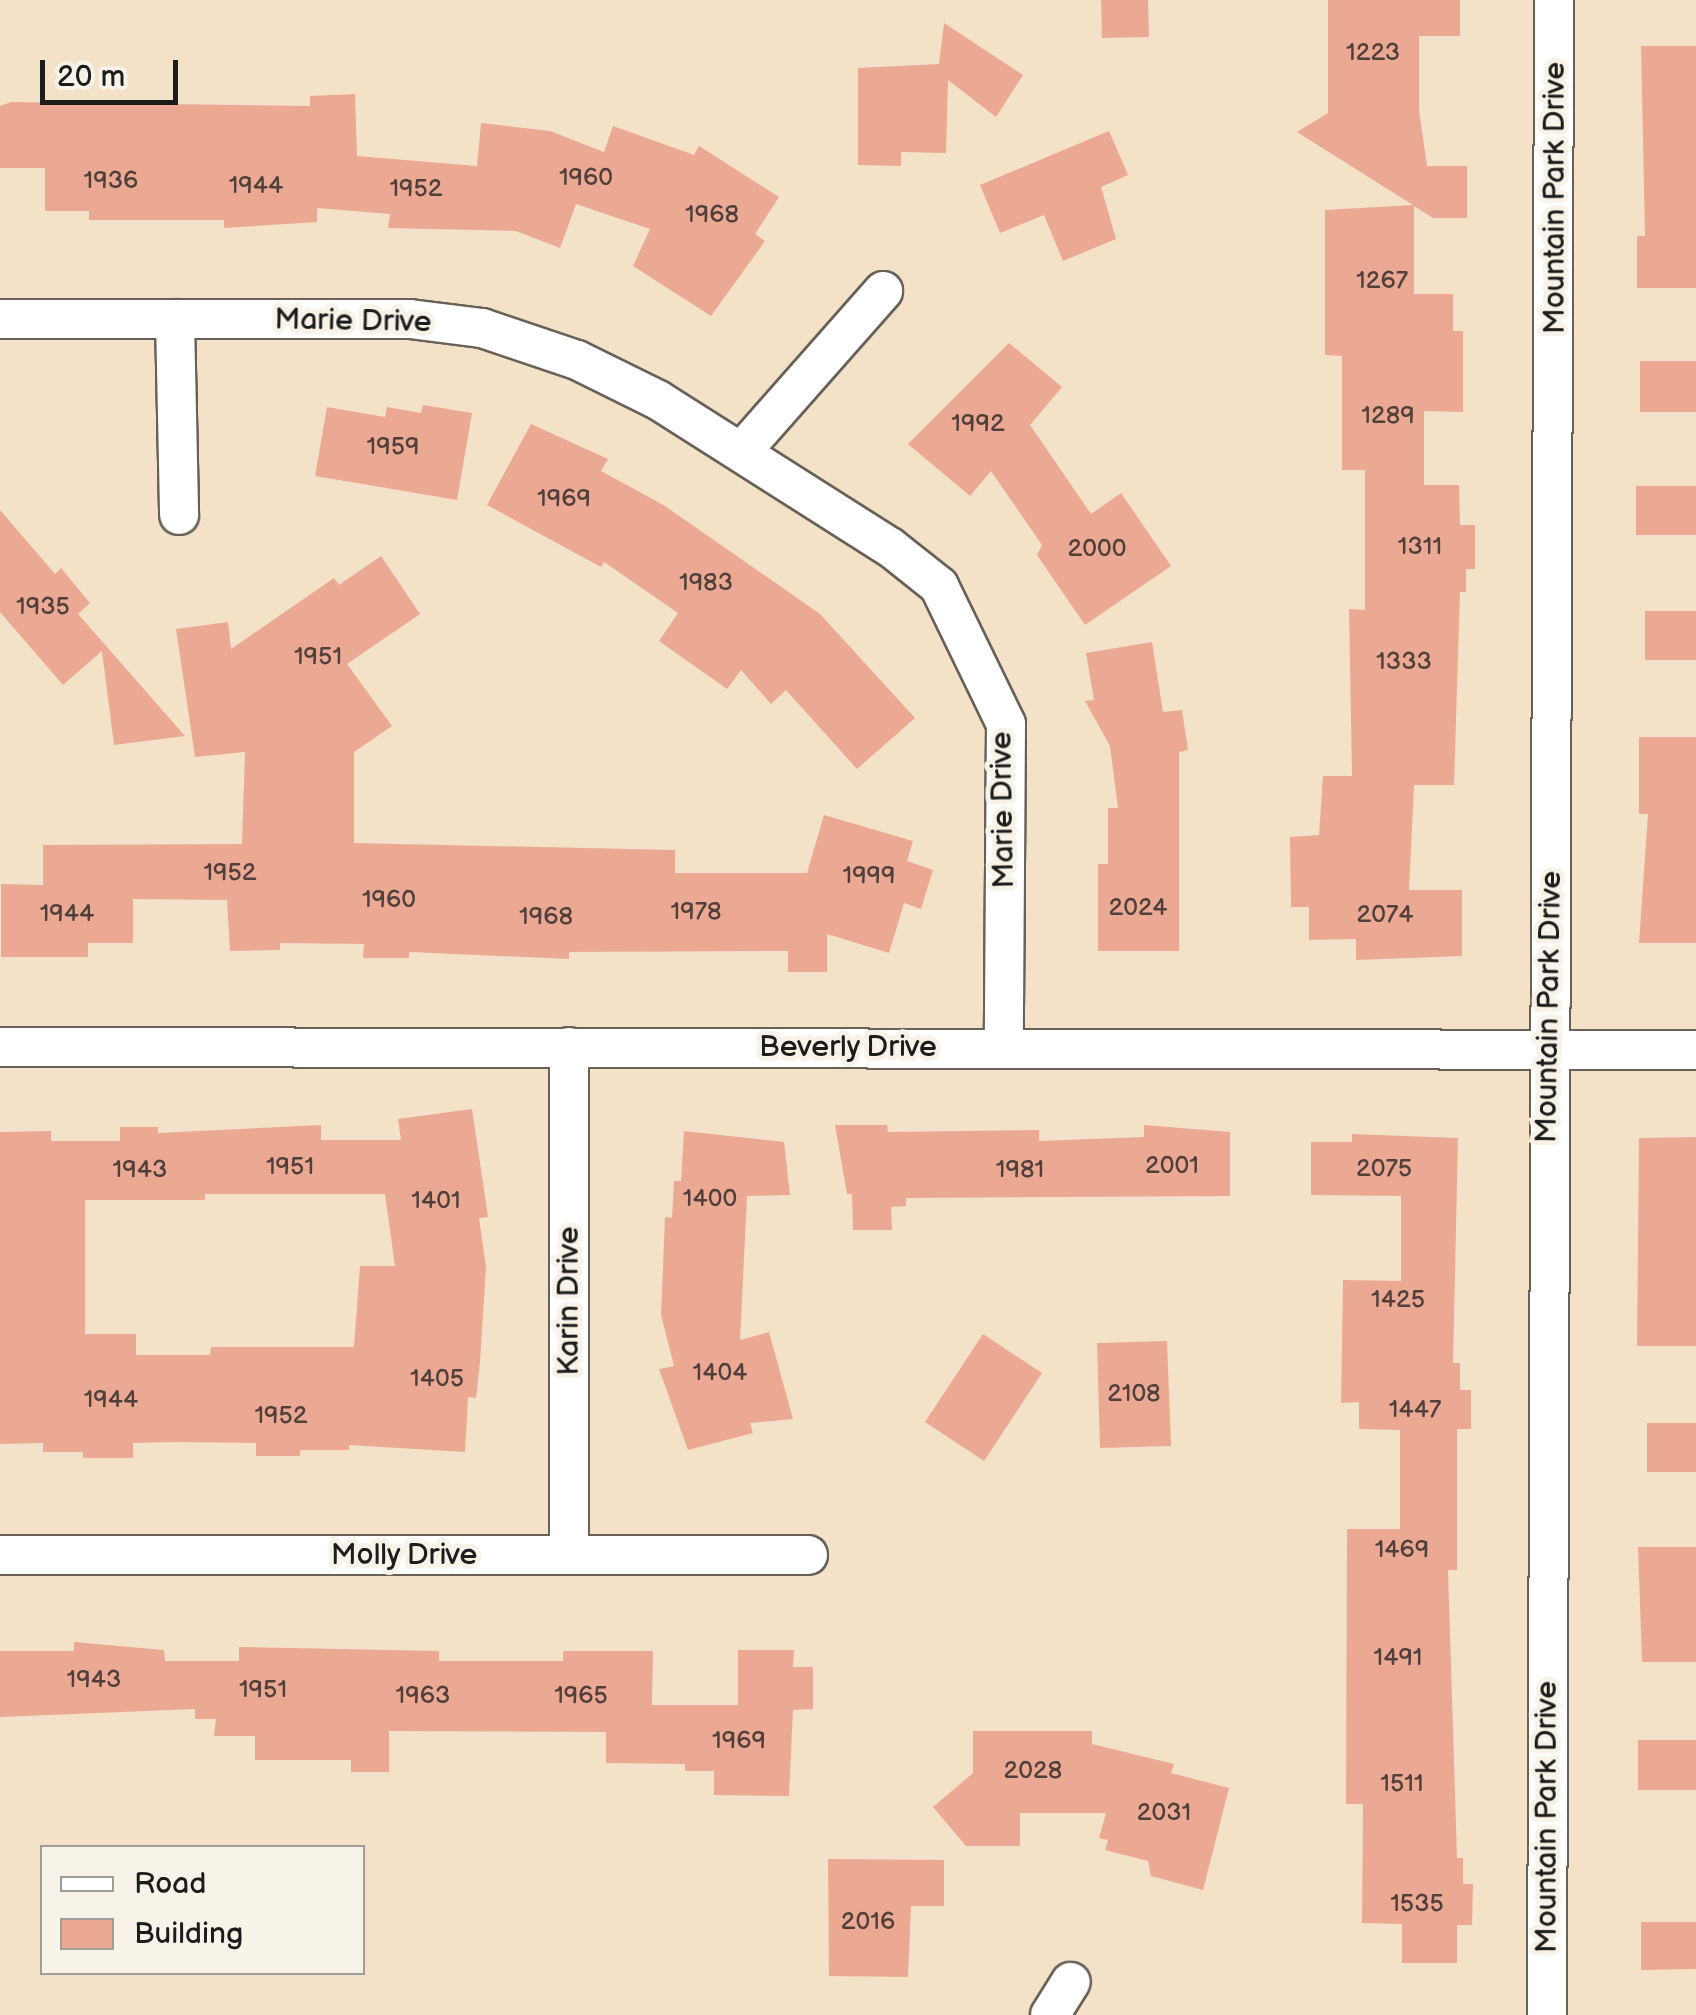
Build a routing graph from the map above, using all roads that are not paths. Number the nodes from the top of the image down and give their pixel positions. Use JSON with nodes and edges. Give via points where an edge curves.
{"nodes":[{"id":1,"x":1554,"y":0,"type":"edge"},
{"id":2,"x":883,"y":291,"type":"dead end"},
{"id":3,"x":0,"y":319,"type":"edge"},
{"id":4,"x":175,"y":319,"type":"junction"},
{"id":5,"x":742,"y":450,"type":"junction"},
{"id":6,"x":179,"y":514,"type":"dead end"},
{"id":7,"x":0,"y":1047,"type":"edge"},
{"id":8,"x":568,"y":1047,"type":"junction"},
{"id":9,"x":1004,"y":1047,"type":"junction"},
{"id":10,"x":1696,"y":1050,"type":"edge"},
{"id":11,"x":1548,"y":1051,"type":"junction"},
{"id":12,"x":0,"y":1555,"type":"edge"},
{"id":13,"x":568,"y":1555,"type":"junction"},
{"id":14,"x":808,"y":1555,"type":"dead end"},
{"id":15,"x":1071,"y":1982,"type":"dead end"},
{"id":16,"x":1050,"y":2015,"type":"edge"},
{"id":17,"x":1547,"y":2015,"type":"edge"}],
"edges":[{"from":1,"to":11,"type":"street","name":"Mountain Park Drive"},
{"from":2,"to":5,"type":"street"},
{"from":3,"to":4,"type":"street","name":"Marie Drive"},
{"from":4,"to":5,"type":"street","name":"Marie Drive","via":[[410,319],[482,328],[577,360]]},
{"from":4,"to":6,"type":"street"},
{"from":5,"to":9,"type":"street","name":"Marie Drive","via":[[939,586],[1006,724]]},
{"from":7,"to":8,"type":"street","name":"Beverly Drive"},
{"from":8,"to":9,"type":"street","name":"Beverly Drive"},
{"from":8,"to":13,"type":"street","name":"Karin Drive"},
{"from":9,"to":11,"type":"street","name":"Beverly Drive"},
{"from":10,"to":11,"type":"street","name":"Beverly Drive"},
{"from":11,"to":17,"type":"street","name":"Mountain Park Drive"},
{"from":12,"to":13,"type":"street","name":"Molly Drive"},
{"from":13,"to":14,"type":"street","name":"Molly Drive"},
{"from":15,"to":16,"type":"street"}]}
